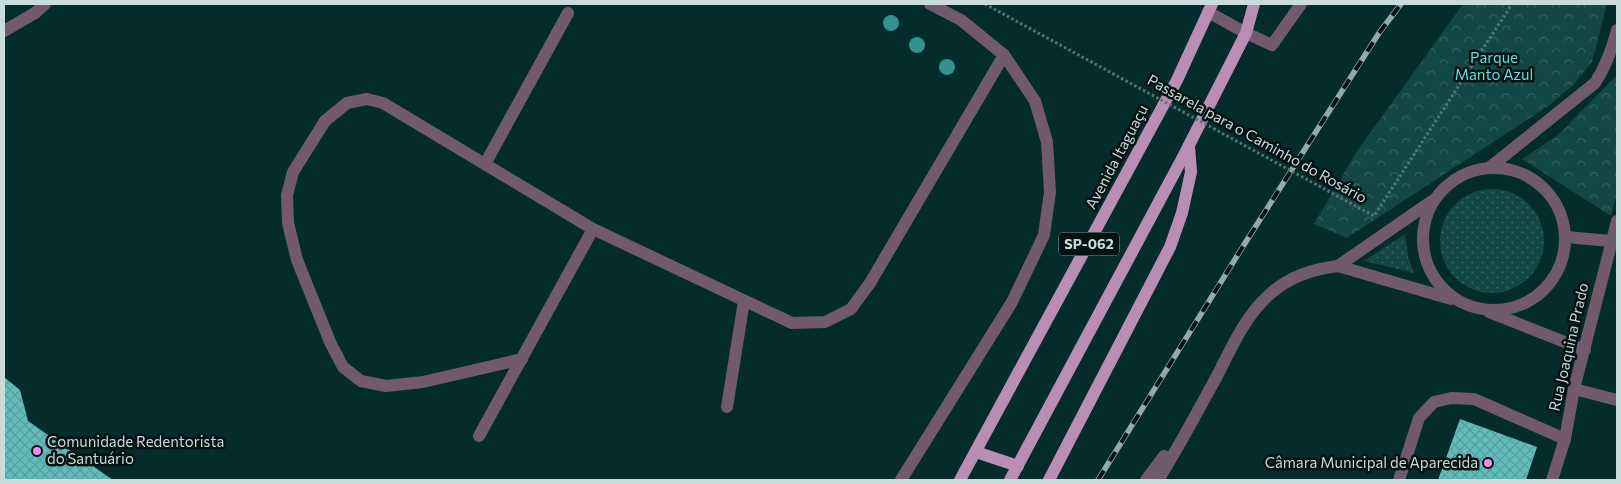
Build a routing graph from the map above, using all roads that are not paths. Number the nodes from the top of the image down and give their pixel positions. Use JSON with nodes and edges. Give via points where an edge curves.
{"nodes":[{"id":1,"x":45,"y":4,"type":"edge"},
{"id":2,"x":930,"y":4,"type":"edge"},
{"id":3,"x":1254,"y":4,"type":"edge"},
{"id":4,"x":1301,"y":4,"type":"edge"},
{"id":5,"x":1210,"y":8,"type":"edge"},
{"id":6,"x":568,"y":13,"type":"dead end"},
{"id":7,"x":10,"y":24,"type":"edge"},
{"id":8,"x":1617,"y":30,"type":"edge"},
{"id":9,"x":4,"y":31,"type":"edge"},
{"id":10,"x":1246,"y":32,"type":"junction"},
{"id":11,"x":1004,"y":55,"type":"junction"},
{"id":12,"x":1189,"y":146,"type":"junction"},
{"id":13,"x":485,"y":164,"type":"junction"},
{"id":14,"x":1489,"y":168,"type":"junction"},
{"id":15,"x":1432,"y":201,"type":"junction"},
{"id":16,"x":1617,"y":221,"type":"edge"},
{"id":17,"x":594,"y":229,"type":"junction"},
{"id":18,"x":1566,"y":237,"type":"junction"},
{"id":19,"x":1611,"y":241,"type":"junction"},
{"id":20,"x":1338,"y":266,"type":"junction"},
{"id":21,"x":744,"y":301,"type":"junction"},
{"id":22,"x":1460,"y":302,"type":"junction"},
{"id":23,"x":1484,"y":310,"type":"junction"},
{"id":24,"x":1585,"y":350,"type":"junction"},
{"id":25,"x":522,"y":358,"type":"junction"},
{"id":26,"x":1574,"y":389,"type":"junction"},
{"id":27,"x":1617,"y":400,"type":"edge"},
{"id":28,"x":727,"y":407,"type":"dead end"},
{"id":29,"x":1196,"y":414,"type":"junction"},
{"id":30,"x":479,"y":436,"type":"dead end"},
{"id":31,"x":1565,"y":439,"type":"junction"},
{"id":32,"x":976,"y":452,"type":"junction"},
{"id":33,"x":1018,"y":466,"type":"junction"},
{"id":34,"x":900,"y":480,"type":"edge"},
{"id":35,"x":960,"y":480,"type":"edge"},
{"id":36,"x":1010,"y":480,"type":"edge"},
{"id":37,"x":1049,"y":480,"type":"edge"},
{"id":38,"x":1146,"y":480,"type":"edge"},
{"id":39,"x":1158,"y":480,"type":"edge"},
{"id":40,"x":1398,"y":480,"type":"edge"},
{"id":41,"x":1552,"y":480,"type":"edge"}],
"edges":[{"from":1,"to":7,"type":"street","via":[[35,13]]},
{"from":2,"to":11,"type":"street","via":[[961,20]]},
{"from":3,"to":10,"type":"main road","number":"SP-062"},
{"from":4,"to":10,"type":"street","via":[[1272,45]]},
{"from":5,"to":10,"type":"street"},
{"from":5,"to":32,"type":"main road","name":"Avenida Itaguaçu","number":"SP-062","via":[[1177,80]]},
{"from":6,"to":13,"type":"street"},
{"from":7,"to":9,"type":"street"},
{"from":8,"to":14,"type":"street","via":[[1608,59],[1595,83]]},
{"from":10,"to":12,"type":"main road","number":"SP-062"},
{"from":11,"to":21,"type":"street","via":[[870,283],[851,309],[825,322],[792,323]]},
{"from":11,"to":34,"type":"street","via":[[1035,101],[1047,142],[1050,192],[1044,235],[1012,302]]},
{"from":12,"to":33,"type":"main road","number":"SP-062"},
{"from":12,"to":37,"type":"main road","via":[[1191,172],[1170,247]]},
{"from":13,"to":17,"type":"street"},
{"from":13,"to":25,"type":"street","via":[[383,103],[366,99],[347,104],[325,121],[294,172],[287,194],[288,223],[297,260],[330,342],[343,367],[361,381],[386,386],[424,382]]},
{"from":14,"to":15,"type":"street","via":[[1467,173],[1447,184]]},
{"from":14,"to":18,"type":"street","via":[[1512,170],[1533,179],[1558,208]]},
{"from":15,"to":20,"type":"street"},
{"from":15,"to":22,"type":"street","via":[[1424,223],[1422,246],[1428,269],[1442,289]]},
{"from":16,"to":19,"type":"street","name":"Rua Joaquina Prado"},
{"from":17,"to":21,"type":"street"},
{"from":17,"to":25,"type":"street"},
{"from":18,"to":19,"type":"street"},
{"from":18,"to":23,"type":"street","via":[[1562,262],[1550,283],[1532,300],[1508,309]]},
{"from":19,"to":24,"type":"street","name":"Rua Joaquina Prado"},
{"from":20,"to":22,"type":"street"},
{"from":20,"to":29,"type":"street","via":[[1320,268],[1286,282],[1260,305],[1236,338]]},
{"from":21,"to":28,"type":"street"},
{"from":22,"to":23,"type":"street"},
{"from":23,"to":24,"type":"street"},
{"from":24,"to":26,"type":"street","name":"Rua Joaquina Prado"},
{"from":25,"to":30,"type":"street"},
{"from":26,"to":27,"type":"street"},
{"from":26,"to":31,"type":"street","name":"Rua Joaquina Prado"},
{"from":29,"to":38,"type":"street"},
{"from":29,"to":39,"type":"street"},
{"from":31,"to":40,"type":"street","via":[[1474,399],[1451,398],[1434,402],[1419,418]]},
{"from":31,"to":41,"type":"street","name":"Rua Joaquina Prado"},
{"from":32,"to":33,"type":"main road"},
{"from":32,"to":35,"type":"main road","name":"Avenida Itaguaçu","number":"SP-062"},
{"from":33,"to":36,"type":"main road","number":"SP-062"}]}
